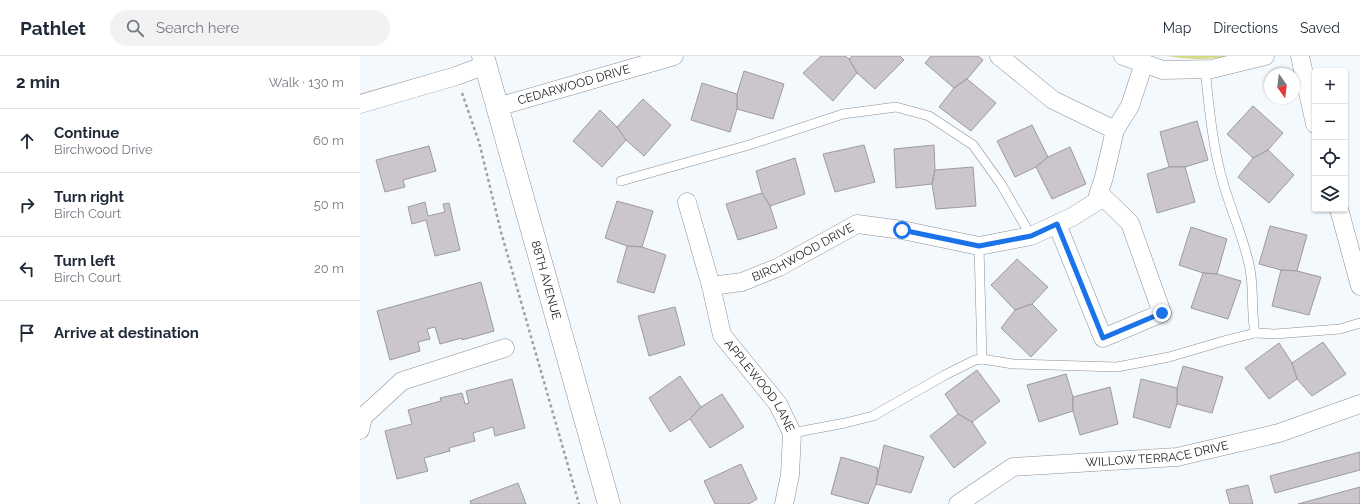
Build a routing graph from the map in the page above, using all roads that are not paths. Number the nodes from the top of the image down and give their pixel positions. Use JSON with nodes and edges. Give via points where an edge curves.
{"nodes":[{"id":1,"x":674,"y":56,"type":"edge"},
{"id":2,"x":999,"y":56,"type":"edge"},
{"id":3,"x":1123,"y":56,"type":"edge"},
{"id":4,"x":1265,"y":56,"type":"edge"},
{"id":5,"x":1300,"y":56,"type":"edge"},
{"id":6,"x":484,"y":61,"type":"edge"},
{"id":7,"x":1144,"y":64,"type":"junction"},
{"id":8,"x":1205,"y":69,"type":"junction"},
{"id":9,"x":360,"y":104,"type":"edge"},
{"id":10,"x":498,"y":107,"type":"junction"},
{"id":11,"x":1312,"y":110,"type":"edge"},
{"id":12,"x":1115,"y":130,"type":"junction"},
{"id":13,"x":621,"y":181,"type":"dead end"},
{"id":14,"x":1099,"y":193,"type":"junction"},
{"id":15,"x":687,"y":202,"type":"dead end"},
{"id":16,"x":1340,"y":212,"type":"edge"},
{"id":17,"x":1057,"y":224,"type":"junction"},
{"id":18,"x":1031,"y":236,"type":"junction"},
{"id":19,"x":979,"y":246,"type":"junction"},
{"id":20,"x":711,"y":286,"type":"junction"},
{"id":21,"x":1360,"y":286,"type":"edge"},
{"id":22,"x":1360,"y":323,"type":"edge"},
{"id":23,"x":1255,"y":333,"type":"junction"},
{"id":24,"x":505,"y":348,"type":"dead end"},
{"id":25,"x":982,"y":359,"type":"junction"},
{"id":26,"x":1360,"y":404,"type":"edge"},
{"id":27,"x":360,"y":430,"type":"edge"},
{"id":28,"x":792,"y":433,"type":"junction"},
{"id":29,"x":609,"y":504,"type":"edge"},
{"id":30,"x":784,"y":504,"type":"edge"},
{"id":31,"x":958,"y":504,"type":"edge"}],
"edges":[{"from":1,"to":10,"type":"street","name":"CEDARWOOD DRIVE"},
{"from":2,"to":12,"type":"street","via":[[1053,100]]},
{"from":3,"to":7,"type":"street"},
{"from":4,"to":8,"type":"street"},
{"from":5,"to":11,"type":"street"},
{"from":6,"to":9,"type":"street","via":[[456,76]]},
{"from":6,"to":10,"type":"street","name":"88TH AVENUE"},
{"from":7,"to":8,"type":"street","via":[[1163,70]]},
{"from":7,"to":12,"type":"street","name":"BIRCHWOOD DRIVE","via":[[1130,106]]},
{"from":8,"to":23,"type":"lane","via":[[1221,175],[1250,269]]},
{"from":10,"to":29,"type":"street","name":"88TH AVENUE"},
{"from":12,"to":14,"type":"street","name":"BIRCHWOOD DRIVE"},
{"from":13,"to":18,"type":"lane","via":[[749,145],[843,114],[896,107],[929,116],[973,145],[1001,184]]},
{"from":14,"to":17,"type":"street","name":"BIRCHWOOD DRIVE","via":[[1096,202]]},
{"from":14,"to":17,"type":"street","via":[[1130,223],[1162,313],[1103,338]]},
{"from":15,"to":20,"type":"street","name":"APPLEWOOD LANE"},
{"from":16,"to":21,"type":"street"},
{"from":17,"to":18,"type":"street","name":"BIRCHWOOD DRIVE"},
{"from":18,"to":19,"type":"street","name":"BIRCHWOOD DRIVE"},
{"from":19,"to":20,"type":"street","name":"BIRCHWOOD DRIVE","via":[[902,230],[857,224],[779,267],[742,282]]},
{"from":19,"to":25,"type":"lane"},
{"from":20,"to":28,"type":"street","name":"APPLEWOOD LANE","via":[[722,335],[778,404]]},
{"from":22,"to":23,"type":"lane","via":[[1340,329]]},
{"from":23,"to":25,"type":"lane","via":[[1169,357],[1117,367],[1014,364]]},
{"from":24,"to":27,"type":"street","via":[[402,381],[363,417]]},
{"from":25,"to":28,"type":"lane","via":[[945,375],[873,416]]},
{"from":26,"to":31,"type":"street","name":"WILLOW TERRACE DRIVE","via":[[1279,433],[1177,457],[1013,468]]},
{"from":28,"to":30,"type":"street","name":"APPLEWOOD LANE","via":[[790,475]]}]}
